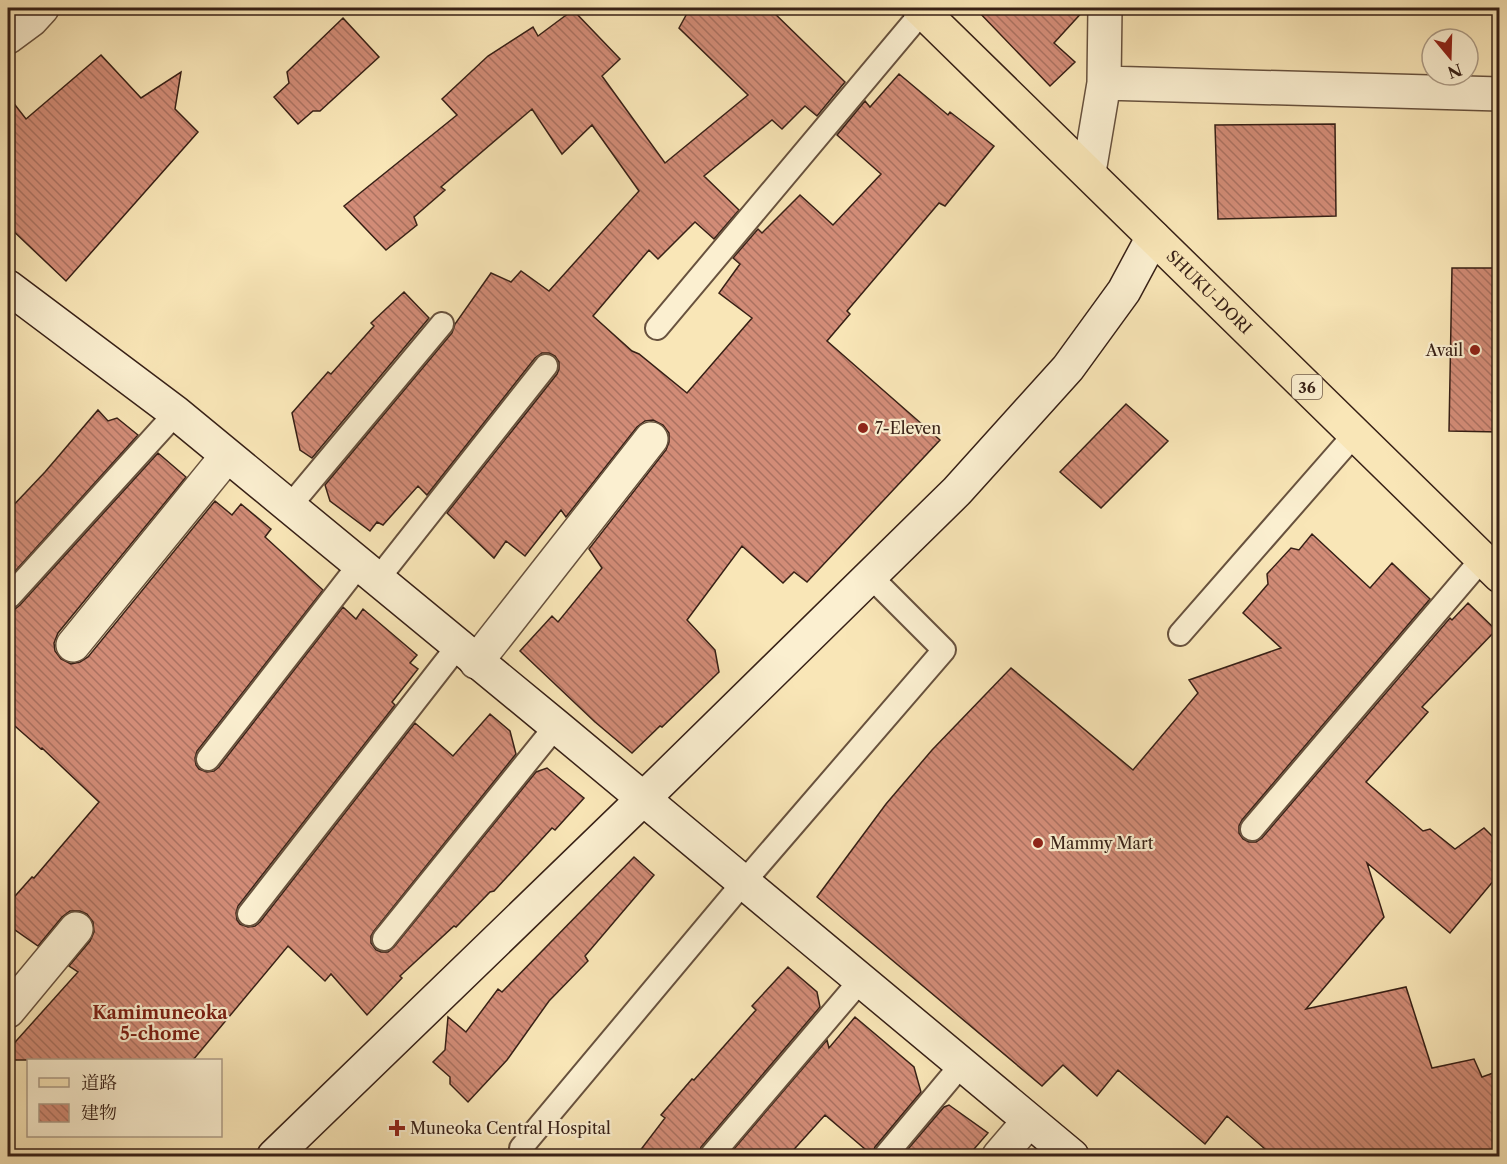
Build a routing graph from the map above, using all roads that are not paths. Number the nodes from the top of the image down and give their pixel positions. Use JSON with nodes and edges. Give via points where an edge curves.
{"nodes":[{"id":1,"x":42,"y":8,"type":"edge"},
{"id":2,"x":1105,"y":8,"type":"edge"},
{"id":3,"x":921,"y":9,"type":"edge"},
{"id":4,"x":8,"y":37,"type":"edge"},
{"id":5,"x":1104,"y":83,"type":"junction"},
{"id":6,"x":1500,"y":94,"type":"edge"},
{"id":7,"x":1090,"y":174,"type":"junction"},
{"id":8,"x":1143,"y":227,"type":"junction"},
{"id":9,"x":8,"y":287,"type":"edge"},
{"id":10,"x":442,"y":324,"type":"dead end"},
{"id":11,"x":657,"y":328,"type":"dead end"},
{"id":12,"x":546,"y":366,"type":"dead end"},
{"id":13,"x":176,"y":413,"type":"junction"},
{"id":14,"x":1355,"y":434,"type":"junction"},
{"id":15,"x":651,"y":438,"type":"dead end"},
{"id":16,"x":227,"y":456,"type":"junction"},
{"id":17,"x":289,"y":507,"type":"junction"},
{"id":18,"x":1491,"y":567,"type":"edge"},
{"id":19,"x":368,"y":573,"type":"junction"},
{"id":20,"x":870,"y":576,"type":"junction"},
{"id":21,"x":10,"y":596,"type":"dead end"},
{"id":22,"x":1180,"y":634,"type":"dead end"},
{"id":23,"x":73,"y":645,"type":"dead end"},
{"id":24,"x":467,"y":654,"type":"junction"},
{"id":25,"x":556,"y":726,"type":"junction"},
{"id":26,"x":208,"y":759,"type":"dead end"},
{"id":27,"x":641,"y":798,"type":"junction"},
{"id":28,"x":1252,"y":829,"type":"dead end"},
{"id":29,"x":743,"y":883,"type":"junction"},
{"id":30,"x":249,"y":914,"type":"dead end"},
{"id":31,"x":76,"y":929,"type":"dead end"},
{"id":32,"x":384,"y":939,"type":"dead end"},
{"id":33,"x":860,"y":981,"type":"junction"},
{"id":34,"x":8,"y":1011,"type":"edge"},
{"id":35,"x":962,"y":1064,"type":"junction"},
{"id":36,"x":1029,"y":1121,"type":"junction"},
{"id":37,"x":521,"y":1148,"type":"dead end"},
{"id":38,"x":274,"y":1156,"type":"edge"},
{"id":39,"x":711,"y":1156,"type":"edge"},
{"id":40,"x":885,"y":1156,"type":"edge"},
{"id":41,"x":999,"y":1156,"type":"edge"},
{"id":42,"x":1072,"y":1156,"type":"edge"}],
"edges":[{"from":1,"to":4,"type":"street"},
{"from":2,"to":5,"type":"street"},
{"from":3,"to":7,"type":"main road","name":"SHUKU-DORI","number":"36"},
{"from":3,"to":11,"type":"lane"},
{"from":5,"to":6,"type":"street"},
{"from":5,"to":7,"type":"street"},
{"from":7,"to":8,"type":"main road","name":"SHUKU-DORI","number":"36"},
{"from":8,"to":14,"type":"main road","name":"SHUKU-DORI","number":"36"},
{"from":8,"to":20,"type":"street","via":[[1124,291],[1068,368],[957,492]]},
{"from":9,"to":13,"type":"street"},
{"from":10,"to":17,"type":"lane"},
{"from":12,"to":19,"type":"lane"},
{"from":13,"to":16,"type":"street"},
{"from":13,"to":21,"type":"lane"},
{"from":14,"to":18,"type":"main road","name":"SHUKU-DORI","number":"36"},
{"from":14,"to":22,"type":"lane"},
{"from":15,"to":24,"type":"street"},
{"from":16,"to":17,"type":"street"},
{"from":16,"to":23,"type":"street"},
{"from":17,"to":19,"type":"street"},
{"from":18,"to":28,"type":"lane"},
{"from":19,"to":24,"type":"street"},
{"from":19,"to":26,"type":"lane"},
{"from":20,"to":27,"type":"street"},
{"from":20,"to":29,"type":"lane","via":[[944,650]]},
{"from":24,"to":25,"type":"street"},
{"from":24,"to":30,"type":"lane"},
{"from":25,"to":27,"type":"street"},
{"from":25,"to":32,"type":"lane"},
{"from":27,"to":29,"type":"street"},
{"from":27,"to":38,"type":"street"},
{"from":29,"to":33,"type":"street"},
{"from":29,"to":37,"type":"lane"},
{"from":31,"to":34,"type":"street"},
{"from":33,"to":35,"type":"street"},
{"from":33,"to":39,"type":"lane"},
{"from":35,"to":36,"type":"street"},
{"from":35,"to":40,"type":"lane"},
{"from":36,"to":41,"type":"street"},
{"from":36,"to":42,"type":"street"}]}
